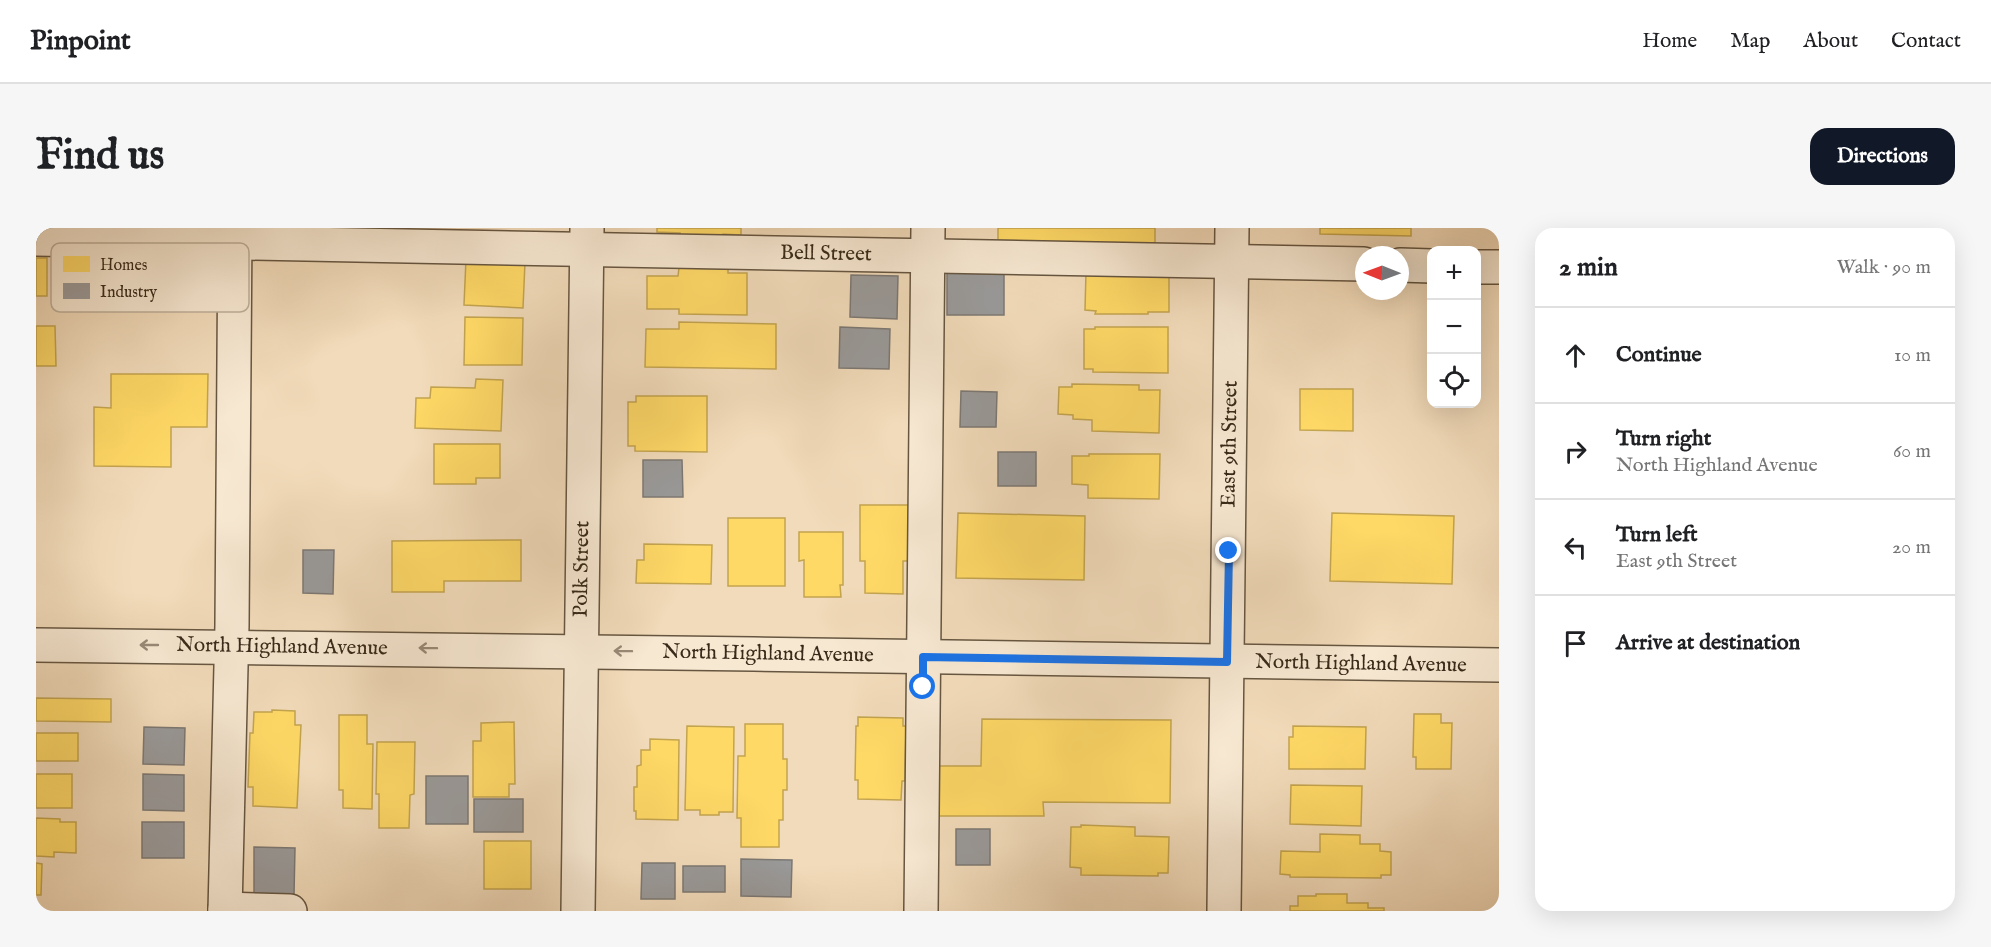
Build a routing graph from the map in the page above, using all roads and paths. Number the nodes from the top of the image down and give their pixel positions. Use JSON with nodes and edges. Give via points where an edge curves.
{"nodes":[{"id":1,"x":1232,"y":228,"type":"edge"},
{"id":2,"x":235,"y":236,"type":"edge"},
{"id":3,"x":36,"y":239,"type":"edge"},
{"id":4,"x":587,"y":239,"type":"edge"},
{"id":5,"x":928,"y":242,"type":"edge"},
{"id":6,"x":1232,"y":262,"type":"junction"},
{"id":7,"x":1355,"y":264,"type":"edge"},
{"id":8,"x":1409,"y":265,"type":"edge"},
{"id":9,"x":1427,"y":266,"type":"edge"},
{"id":10,"x":1481,"y":267,"type":"edge"},
{"id":11,"x":1499,"y":267,"type":"edge"},
{"id":12,"x":234,"y":312,"type":"edge"},
{"id":13,"x":36,"y":645,"type":"edge"},
{"id":14,"x":230,"y":646,"type":"junction"},
{"id":15,"x":581,"y":650,"type":"junction"},
{"id":16,"x":923,"y":657,"type":"junction"},
{"id":17,"x":1227,"y":662,"type":"junction"},
{"id":18,"x":1499,"y":665,"type":"edge"},
{"id":19,"x":225,"y":910,"type":"edge"},
{"id":20,"x":290,"y":911,"type":"edge"},
{"id":21,"x":578,"y":911,"type":"edge"},
{"id":22,"x":921,"y":911,"type":"edge"},
{"id":23,"x":1224,"y":911,"type":"edge"}],
"edges":[{"from":1,"to":6,"type":"street","name":"East 9th Street"},
{"from":2,"to":3,"type":"street","name":"Bell Street"},
{"from":2,"to":4,"type":"street","name":"Bell Street"},
{"from":4,"to":5,"type":"street","name":"Bell Street"},
{"from":4,"to":15,"type":"street","name":"Polk Street"},
{"from":5,"to":6,"type":"street","name":"Bell Street"},
{"from":5,"to":16,"type":"street"},
{"from":6,"to":7,"type":"street","name":"Bell Street"},
{"from":6,"to":17,"type":"street","name":"East 9th Street"},
{"from":8,"to":9,"type":"street"},
{"from":10,"to":11,"type":"street"},
{"from":12,"to":14,"type":"street"},
{"from":14,"to":13,"type":"street","name":"North Highland Avenue","one_way":true},
{"from":15,"to":14,"type":"street","name":"North Highland Avenue","one_way":true},
{"from":14,"to":19,"type":"street"},
{"from":16,"to":15,"type":"street","name":"North Highland Avenue","one_way":true},
{"from":15,"to":21,"type":"street","name":"Polk Street"},
{"from":16,"to":17,"type":"street","name":"North Highland Avenue"},
{"from":16,"to":22,"type":"street"},
{"from":17,"to":18,"type":"street","name":"North Highland Avenue"},
{"from":17,"to":23,"type":"street","name":"East 9th Street"},
{"from":19,"to":20,"type":"street"}]}
